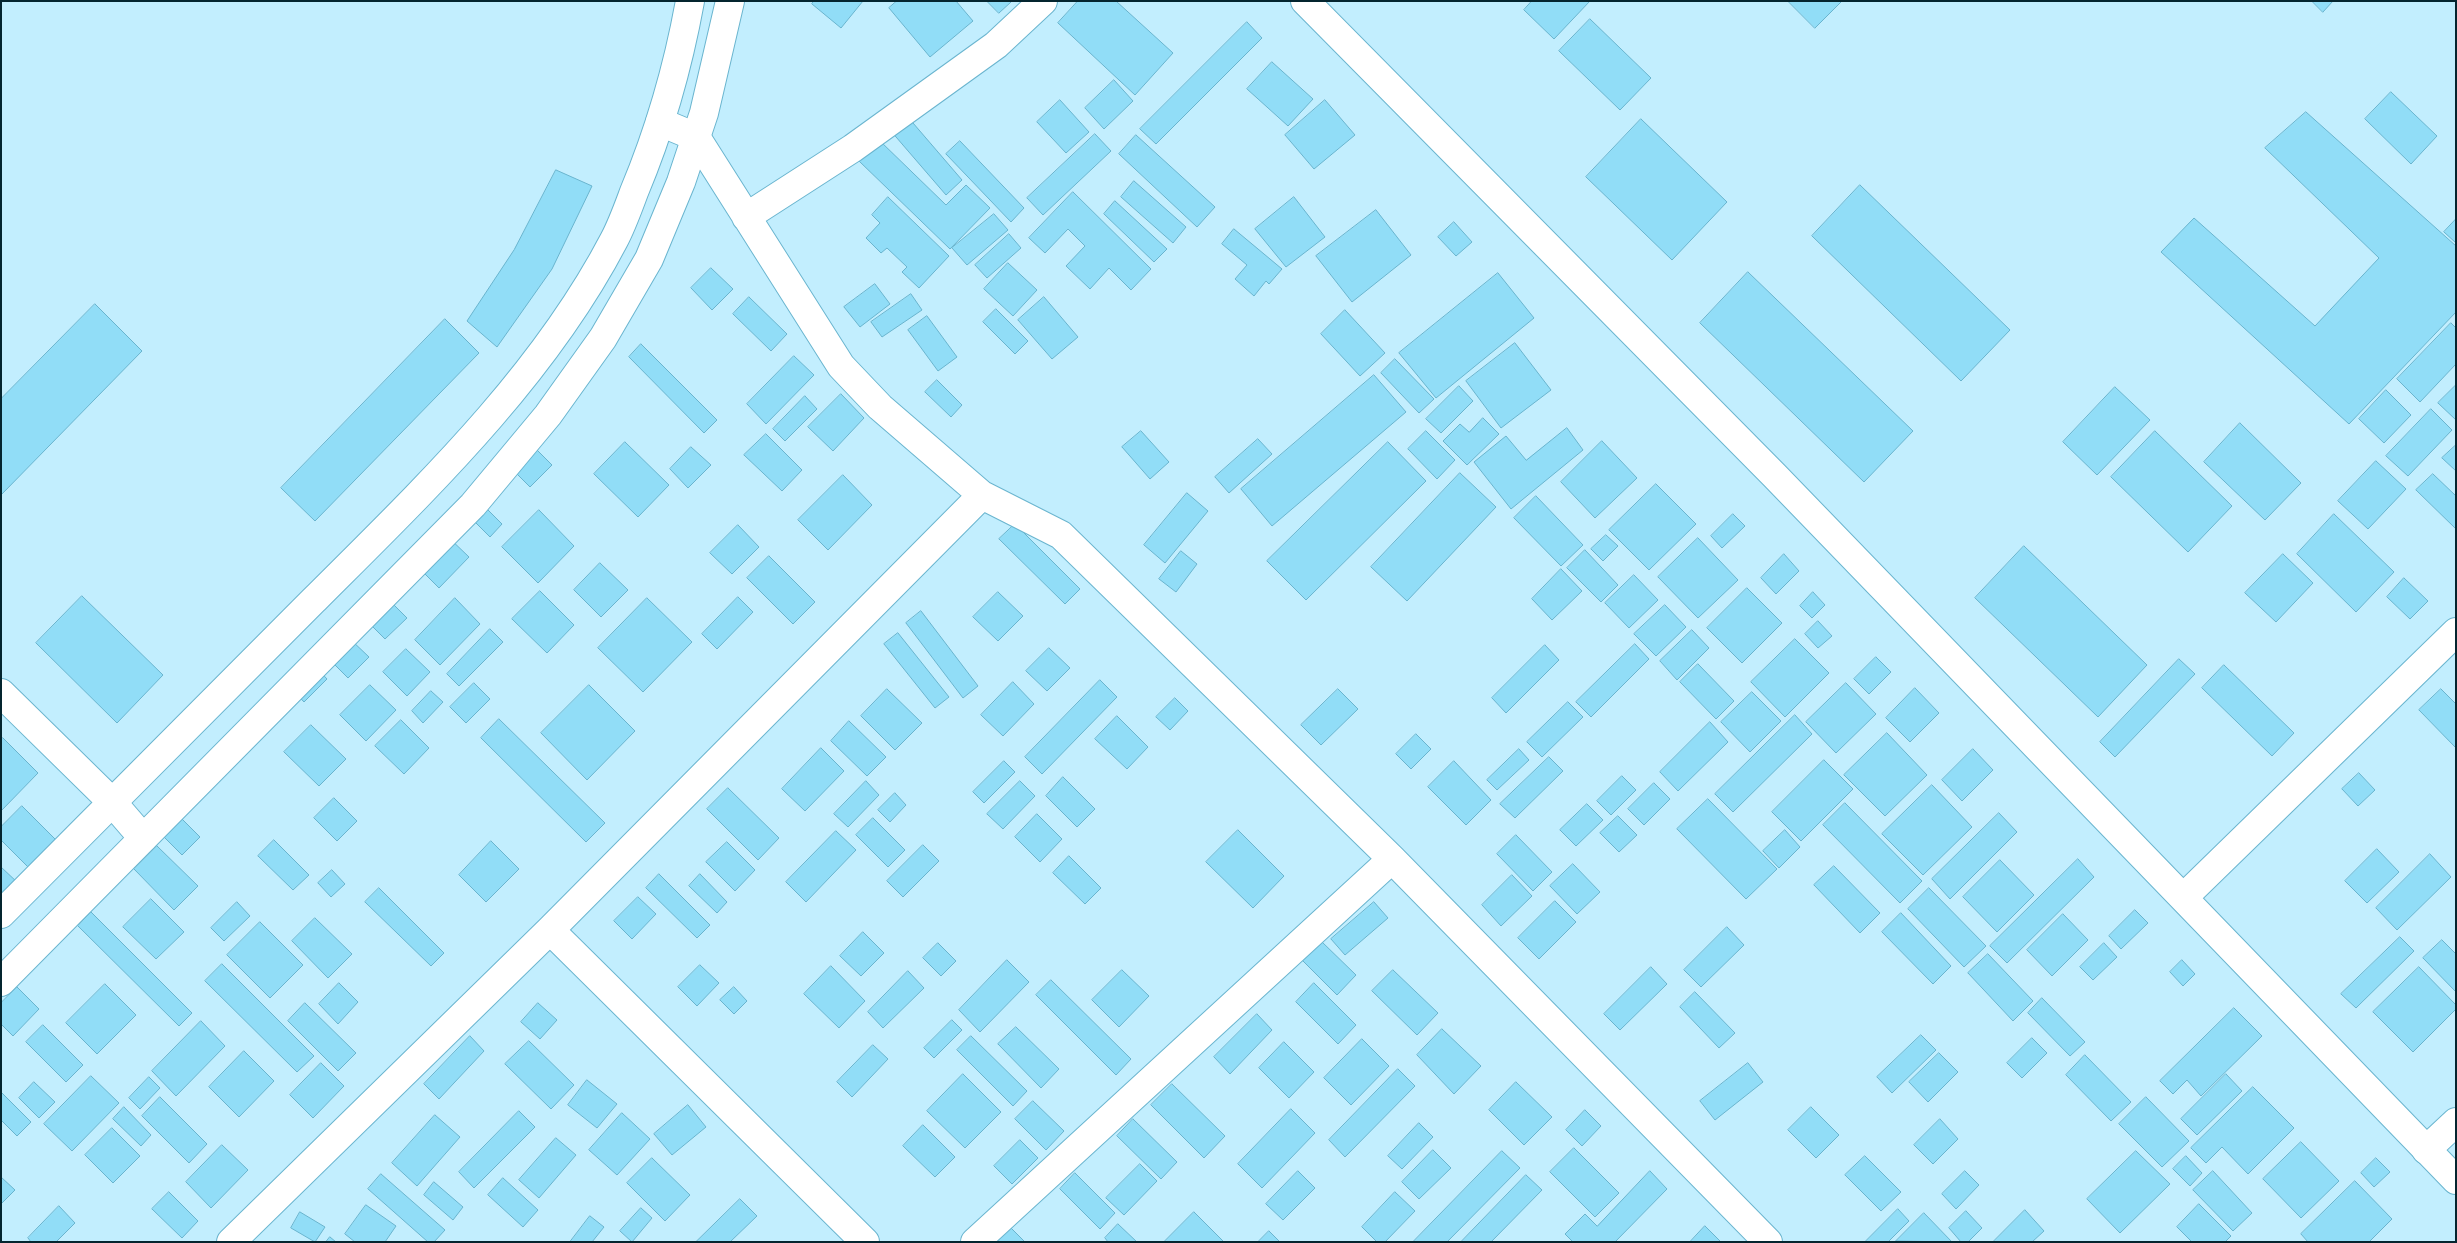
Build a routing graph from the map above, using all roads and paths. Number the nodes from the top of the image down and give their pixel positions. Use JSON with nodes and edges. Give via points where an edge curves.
{"nodes":[{"id":1,"x":690,"y":1,"type":"edge"},
{"id":2,"x":730,"y":1,"type":"edge"},
{"id":3,"x":1043,"y":1,"type":"edge"},
{"id":4,"x":1306,"y":1,"type":"edge"},
{"id":5,"x":660,"y":122,"type":"junction"},
{"id":6,"x":696,"y":137,"type":"junction"},
{"id":7,"x":746,"y":217,"type":"junction"},
{"id":8,"x":982,"y":495,"type":"junction"},
{"id":9,"x":2456,"y":632,"type":"edge"},
{"id":10,"x":1,"y":693,"type":"edge"},
{"id":11,"x":112,"y":802,"type":"junction"},
{"id":12,"x":143,"y":838,"type":"junction"},
{"id":13,"x":1392,"y":859,"type":"junction"},
{"id":14,"x":2184,"y":897,"type":"junction"},
{"id":15,"x":1,"y":914,"type":"edge"},
{"id":16,"x":550,"y":930,"type":"junction"},
{"id":17,"x":1,"y":982,"type":"edge"},
{"id":18,"x":2456,"y":1122,"type":"edge"},
{"id":19,"x":2426,"y":1150,"type":"junction"},
{"id":20,"x":2456,"y":1180,"type":"edge"},
{"id":21,"x":230,"y":1242,"type":"edge"},
{"id":22,"x":866,"y":1242,"type":"edge"},
{"id":23,"x":975,"y":1242,"type":"edge"},
{"id":24,"x":1768,"y":1242,"type":"edge"}],
"edges":[{"from":1,"to":5,"type":"street","via":[[681,51]]},
{"from":2,"to":6,"type":"street"},
{"from":3,"to":7,"type":"street","via":[[996,45],[853,148]]},
{"from":4,"to":14,"type":"street","via":[[1774,475]]},
{"from":5,"to":6,"type":"street"},
{"from":5,"to":11,"type":"street","via":[[615,239],[576,304],[509,394],[436,478]]},
{"from":6,"to":7,"type":"street"},
{"from":6,"to":12,"type":"street","via":[[649,259],[603,338],[548,415],[473,505]]},
{"from":7,"to":8,"type":"street","via":[[841,366],[880,407]]},
{"from":8,"to":13,"type":"street","via":[[1061,536]]},
{"from":8,"to":16,"type":"street"},
{"from":9,"to":14,"type":"street"},
{"from":10,"to":11,"type":"street"},
{"from":11,"to":12,"type":"street"},
{"from":11,"to":15,"type":"street"},
{"from":12,"to":17,"type":"street"},
{"from":13,"to":23,"type":"street"},
{"from":13,"to":24,"type":"street"},
{"from":14,"to":19,"type":"street"},
{"from":16,"to":21,"type":"street"},
{"from":16,"to":22,"type":"street"},
{"from":18,"to":19,"type":"street"},
{"from":19,"to":20,"type":"street"}]}
